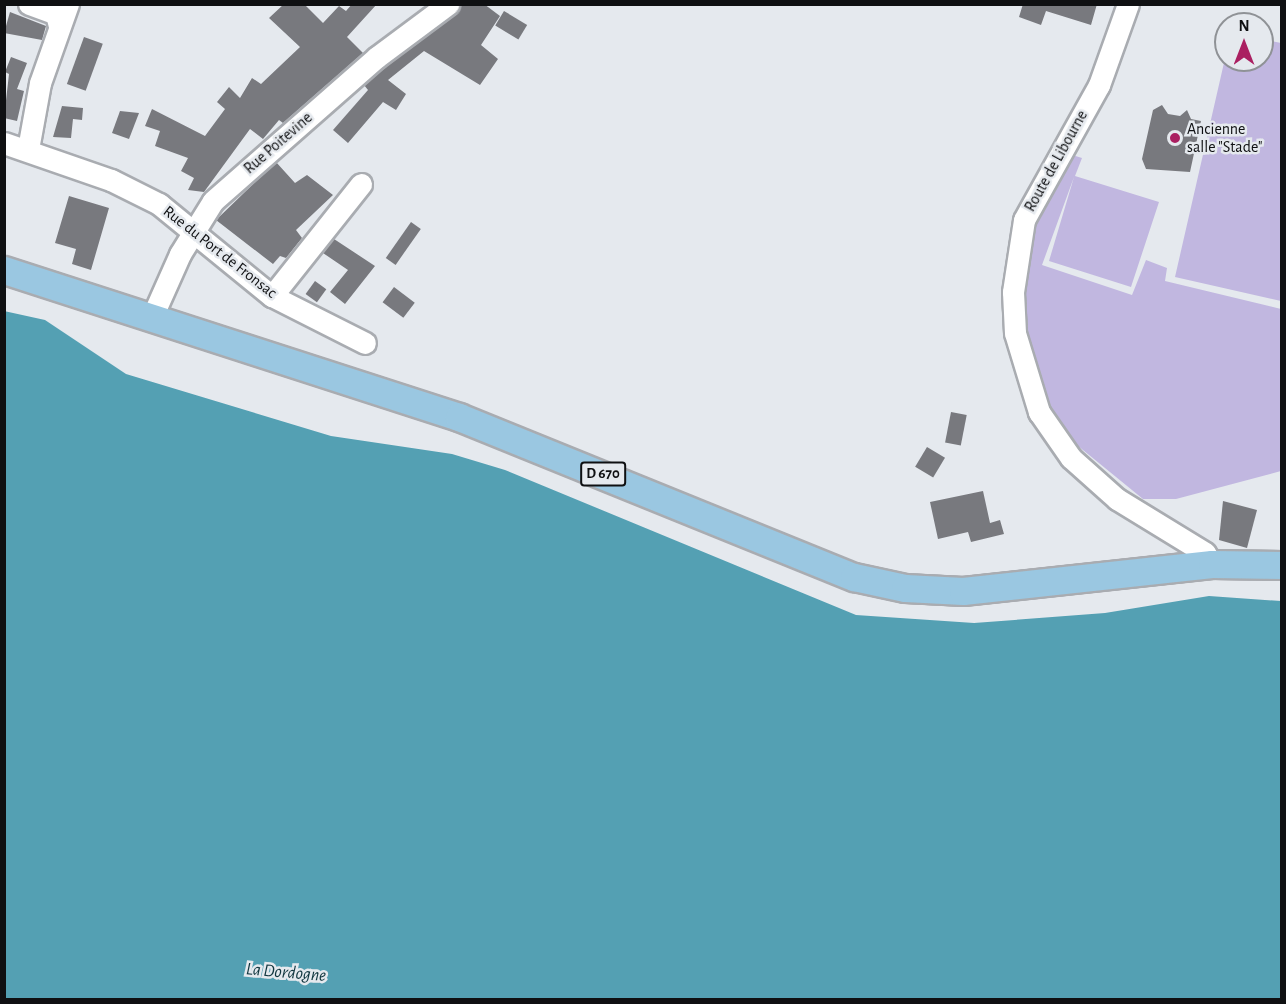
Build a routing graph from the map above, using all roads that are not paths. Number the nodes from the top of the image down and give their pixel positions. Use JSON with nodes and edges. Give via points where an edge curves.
{"nodes":[{"id":1,"x":29,"y":4,"type":"edge"},
{"id":2,"x":68,"y":4,"type":"edge"},
{"id":3,"x":448,"y":4,"type":"edge"},
{"id":4,"x":1128,"y":4,"type":"edge"},
{"id":5,"x":59,"y":26,"type":"junction"},
{"id":6,"x":4,"y":143,"type":"edge"},
{"id":7,"x":28,"y":149,"type":"junction"},
{"id":8,"x":361,"y":184,"type":"dead end"},
{"id":9,"x":193,"y":229,"type":"junction"},
{"id":10,"x":4,"y":270,"type":"edge"},
{"id":11,"x":272,"y":296,"type":"junction"},
{"id":12,"x":152,"y":317,"type":"junction"},
{"id":13,"x":365,"y":343,"type":"dead end"},
{"id":14,"x":1212,"y":564,"type":"junction"},
{"id":15,"x":1281,"y":565,"type":"edge"}],
"edges":[{"from":1,"to":5,"type":"street","via":[[56,14]]},
{"from":2,"to":5,"type":"street"},
{"from":3,"to":9,"type":"street","name":"Rue Poitevine","via":[[377,57],[213,201]]},
{"from":4,"to":14,"type":"street","name":"Route de Libourne","via":[[1099,85],[1024,220],[1014,280],[1015,333],[1039,412],[1071,458],[1118,499],[1205,553]]},
{"from":5,"to":7,"type":"street","via":[[40,83]]},
{"from":6,"to":7,"type":"street","name":"Rue du Port de Fronsac"},
{"from":7,"to":9,"type":"street","name":"Rue du Port de Fronsac","via":[[111,180]]},
{"from":8,"to":11,"type":"street"},
{"from":9,"to":11,"type":"street","name":"Rue du Port de Fronsac"},
{"from":9,"to":12,"type":"street","name":"Rue Poitevine"},
{"from":10,"to":12,"type":"main road","number":"D 670"},
{"from":11,"to":13,"type":"street","name":"Rue du Port de Fronsac"},
{"from":12,"to":14,"type":"main road","number":"D 670","via":[[459,417],[854,577],[905,588],[963,591]]},
{"from":14,"to":15,"type":"main road","number":"D 670"}]}
